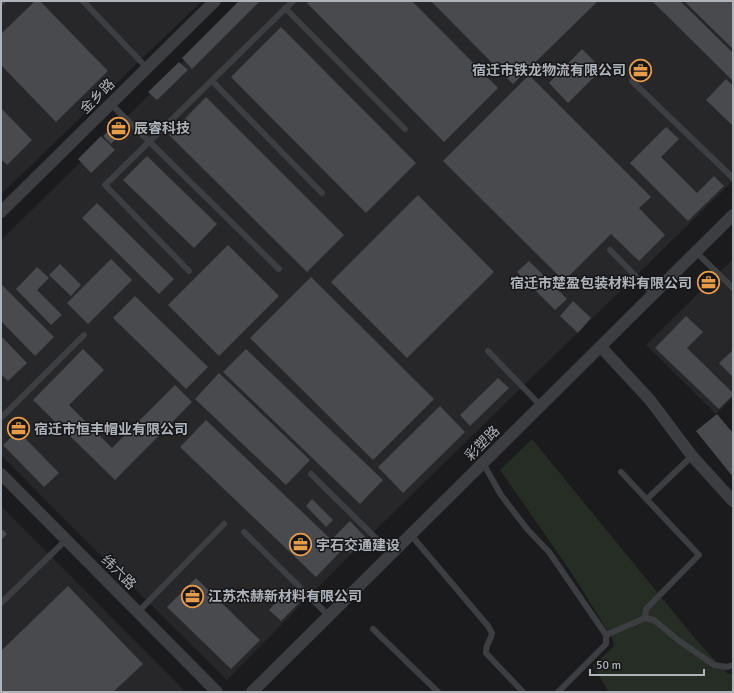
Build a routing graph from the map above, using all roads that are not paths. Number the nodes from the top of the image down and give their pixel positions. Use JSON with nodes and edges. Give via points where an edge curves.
{"nodes":[{"id":1,"x":83,"y":1,"type":"edge"},
{"id":2,"x":215,"y":1,"type":"edge"},
{"id":3,"x":293,"y":1,"type":"edge"},
{"id":4,"x":286,"y":8,"type":"junction"},
{"id":5,"x":147,"y":68,"type":"junction"},
{"id":6,"x":212,"y":81,"type":"junction"},
{"id":7,"x":632,"y":81,"type":"dead end"},
{"id":8,"x":111,"y":104,"type":"junction"},
{"id":9,"x":405,"y":129,"type":"dead end"},
{"id":10,"x":149,"y":142,"type":"junction"},
{"id":11,"x":733,"y":178,"type":"edge"},
{"id":12,"x":322,"y":193,"type":"dead end"},
{"id":13,"x":1,"y":212,"type":"edge"},
{"id":14,"x":733,"y":215,"type":"edge"},
{"id":15,"x":610,"y":250,"type":"dead end"},
{"id":16,"x":696,"y":252,"type":"junction"},
{"id":17,"x":279,"y":269,"type":"dead end"},
{"id":18,"x":189,"y":271,"type":"dead end"},
{"id":19,"x":733,"y":288,"type":"edge"},
{"id":20,"x":653,"y":294,"type":"junction"},
{"id":21,"x":84,"y":335,"type":"dead end"},
{"id":22,"x":601,"y":347,"type":"junction"},
{"id":23,"x":488,"y":351,"type":"dead end"},
{"id":24,"x":541,"y":406,"type":"junction"},
{"id":25,"x":1,"y":418,"type":"edge"},
{"id":26,"x":692,"y":456,"type":"junction"},
{"id":27,"x":483,"y":463,"type":"junction"},
{"id":28,"x":621,"y":472,"type":"dead end"},
{"id":29,"x":1,"y":474,"type":"edge"},
{"id":30,"x":311,"y":474,"type":"dead end"},
{"id":31,"x":647,"y":499,"type":"junction"},
{"id":32,"x":733,"y":501,"type":"edge"},
{"id":33,"x":224,"y":524,"type":"dead end"},
{"id":34,"x":244,"y":532,"type":"dead end"},
{"id":35,"x":411,"y":535,"type":"junction"},
{"id":36,"x":66,"y":540,"type":"junction"},
{"id":37,"x":392,"y":554,"type":"junction"},
{"id":38,"x":1,"y":603,"type":"edge"},
{"id":39,"x":138,"y":612,"type":"junction"},
{"id":40,"x":329,"y":616,"type":"junction"},
{"id":41,"x":645,"y":618,"type":"junction"},
{"id":42,"x":373,"y":629,"type":"dead end"},
{"id":43,"x":606,"y":635,"type":"junction"},
{"id":44,"x":733,"y":665,"type":"edge"},
{"id":45,"x":217,"y":692,"type":"edge"},
{"id":46,"x":252,"y":692,"type":"edge"},
{"id":47,"x":437,"y":692,"type":"edge"},
{"id":48,"x":523,"y":692,"type":"edge"},
{"id":49,"x":558,"y":692,"type":"edge"}],
"edges":[{"from":1,"to":5,"type":"lane"},
{"from":2,"to":5,"type":"street","name":"金乡路"},
{"from":3,"to":4,"type":"lane"},
{"from":4,"to":6,"type":"lane"},
{"from":4,"to":9,"type":"lane"},
{"from":5,"to":8,"type":"street","name":"金乡路"},
{"from":6,"to":10,"type":"lane"},
{"from":6,"to":12,"type":"lane"},
{"from":7,"to":11,"type":"lane"},
{"from":8,"to":10,"type":"lane"},
{"from":8,"to":13,"type":"street","name":"金乡路"},
{"from":10,"to":17,"type":"lane"},
{"from":10,"to":18,"type":"lane","via":[[105,185]]},
{"from":14,"to":16,"type":"street","name":"彩塑路"},
{"from":15,"to":20,"type":"lane"},
{"from":16,"to":19,"type":"lane"},
{"from":16,"to":20,"type":"street","name":"彩塑路"},
{"from":20,"to":22,"type":"street","name":"彩塑路"},
{"from":21,"to":25,"type":"lane"},
{"from":22,"to":24,"type":"street","name":"彩塑路"},
{"from":22,"to":26,"type":"street","via":[[650,400]]},
{"from":23,"to":24,"type":"lane"},
{"from":24,"to":27,"type":"street","name":"彩塑路"},
{"from":26,"to":31,"type":"lane"},
{"from":26,"to":32,"type":"street"},
{"from":27,"to":35,"type":"street","name":"彩塑路"},
{"from":27,"to":43,"type":"lane","via":[[501,495],[527,529],[549,552]]},
{"from":28,"to":31,"type":"lane"},
{"from":29,"to":36,"type":"street","name":"纬六路"},
{"from":30,"to":37,"type":"lane"},
{"from":31,"to":41,"type":"lane","via":[[699,555],[646,609]]},
{"from":33,"to":39,"type":"lane"},
{"from":34,"to":40,"type":"lane"},
{"from":35,"to":37,"type":"street","name":"彩塑路"},
{"from":35,"to":48,"type":"lane","via":[[488,626],[492,633],[485,646],[486,653]]},
{"from":36,"to":38,"type":"lane"},
{"from":36,"to":39,"type":"street","name":"纬六路"},
{"from":37,"to":40,"type":"street","name":"彩塑路"},
{"from":39,"to":45,"type":"street","name":"纬六路"},
{"from":40,"to":46,"type":"street","name":"彩塑路"},
{"from":41,"to":43,"type":"lane"},
{"from":41,"to":44,"type":"lane","via":[[654,620],[714,666]]},
{"from":42,"to":47,"type":"lane"},
{"from":43,"to":49,"type":"lane","via":[[606,644]]}]}
